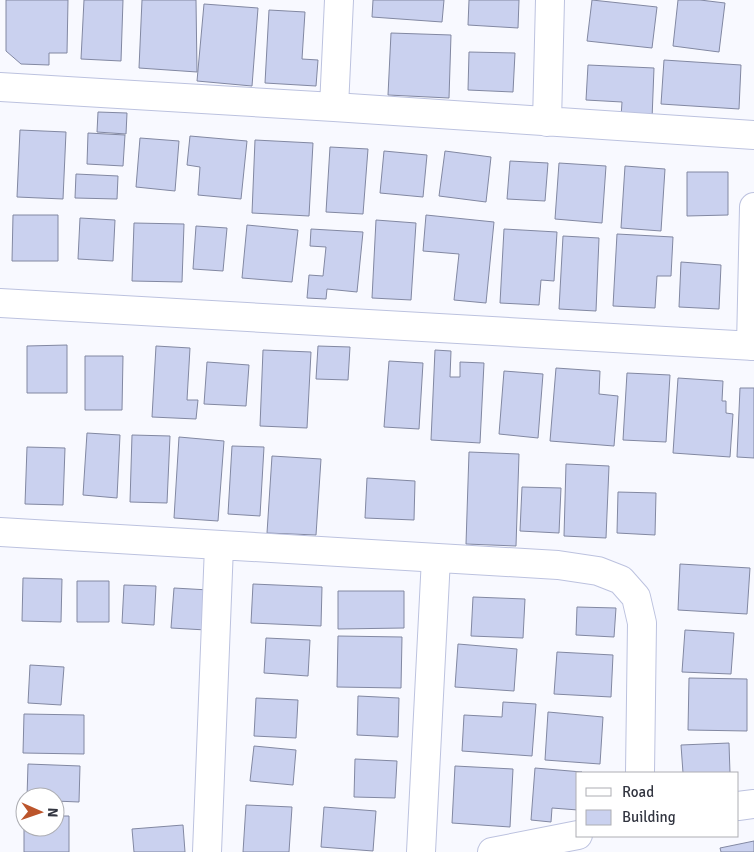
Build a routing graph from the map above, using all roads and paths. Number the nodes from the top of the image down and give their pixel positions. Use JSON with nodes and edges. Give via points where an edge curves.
{"nodes":[{"id":1,"x":339,"y":0,"type":"edge"},
{"id":2,"x":550,"y":0,"type":"edge"},
{"id":3,"x":0,"y":87,"type":"edge"},
{"id":4,"x":334,"y":107,"type":"junction"},
{"id":5,"x":547,"y":122,"type":"junction"},
{"id":6,"x":754,"y":135,"type":"edge"},
{"id":7,"x":754,"y":207,"type":"edge"},
{"id":8,"x":0,"y":303,"type":"edge"},
{"id":9,"x":752,"y":346,"type":"edge"},
{"id":10,"x":0,"y":532,"type":"edge"},
{"id":11,"x":219,"y":546,"type":"junction"},
{"id":12,"x":436,"y":558,"type":"junction"},
{"id":13,"x":640,"y":772,"type":"edge"},
{"id":14,"x":754,"y":804,"type":"edge"},
{"id":15,"x":739,"y":806,"type":"edge"},
{"id":16,"x":576,"y":835,"type":"edge"},
{"id":17,"x":206,"y":852,"type":"edge"},
{"id":18,"x":421,"y":852,"type":"edge"},
{"id":19,"x":492,"y":852,"type":"edge"}],
"edges":[{"from":1,"to":4,"type":"street"},
{"from":2,"to":5,"type":"street"},
{"from":3,"to":4,"type":"street"},
{"from":4,"to":5,"type":"street"},
{"from":5,"to":6,"type":"street"},
{"from":7,"to":9,"type":"street"},
{"from":8,"to":9,"type":"street"},
{"from":10,"to":11,"type":"street"},
{"from":11,"to":12,"type":"street"},
{"from":11,"to":17,"type":"street"},
{"from":12,"to":13,"type":"street","via":[[558,565],[598,571],[621,580],[636,597],[642,623]]},
{"from":12,"to":18,"type":"street"},
{"from":14,"to":15,"type":"street"},
{"from":16,"to":19,"type":"street"}]}
